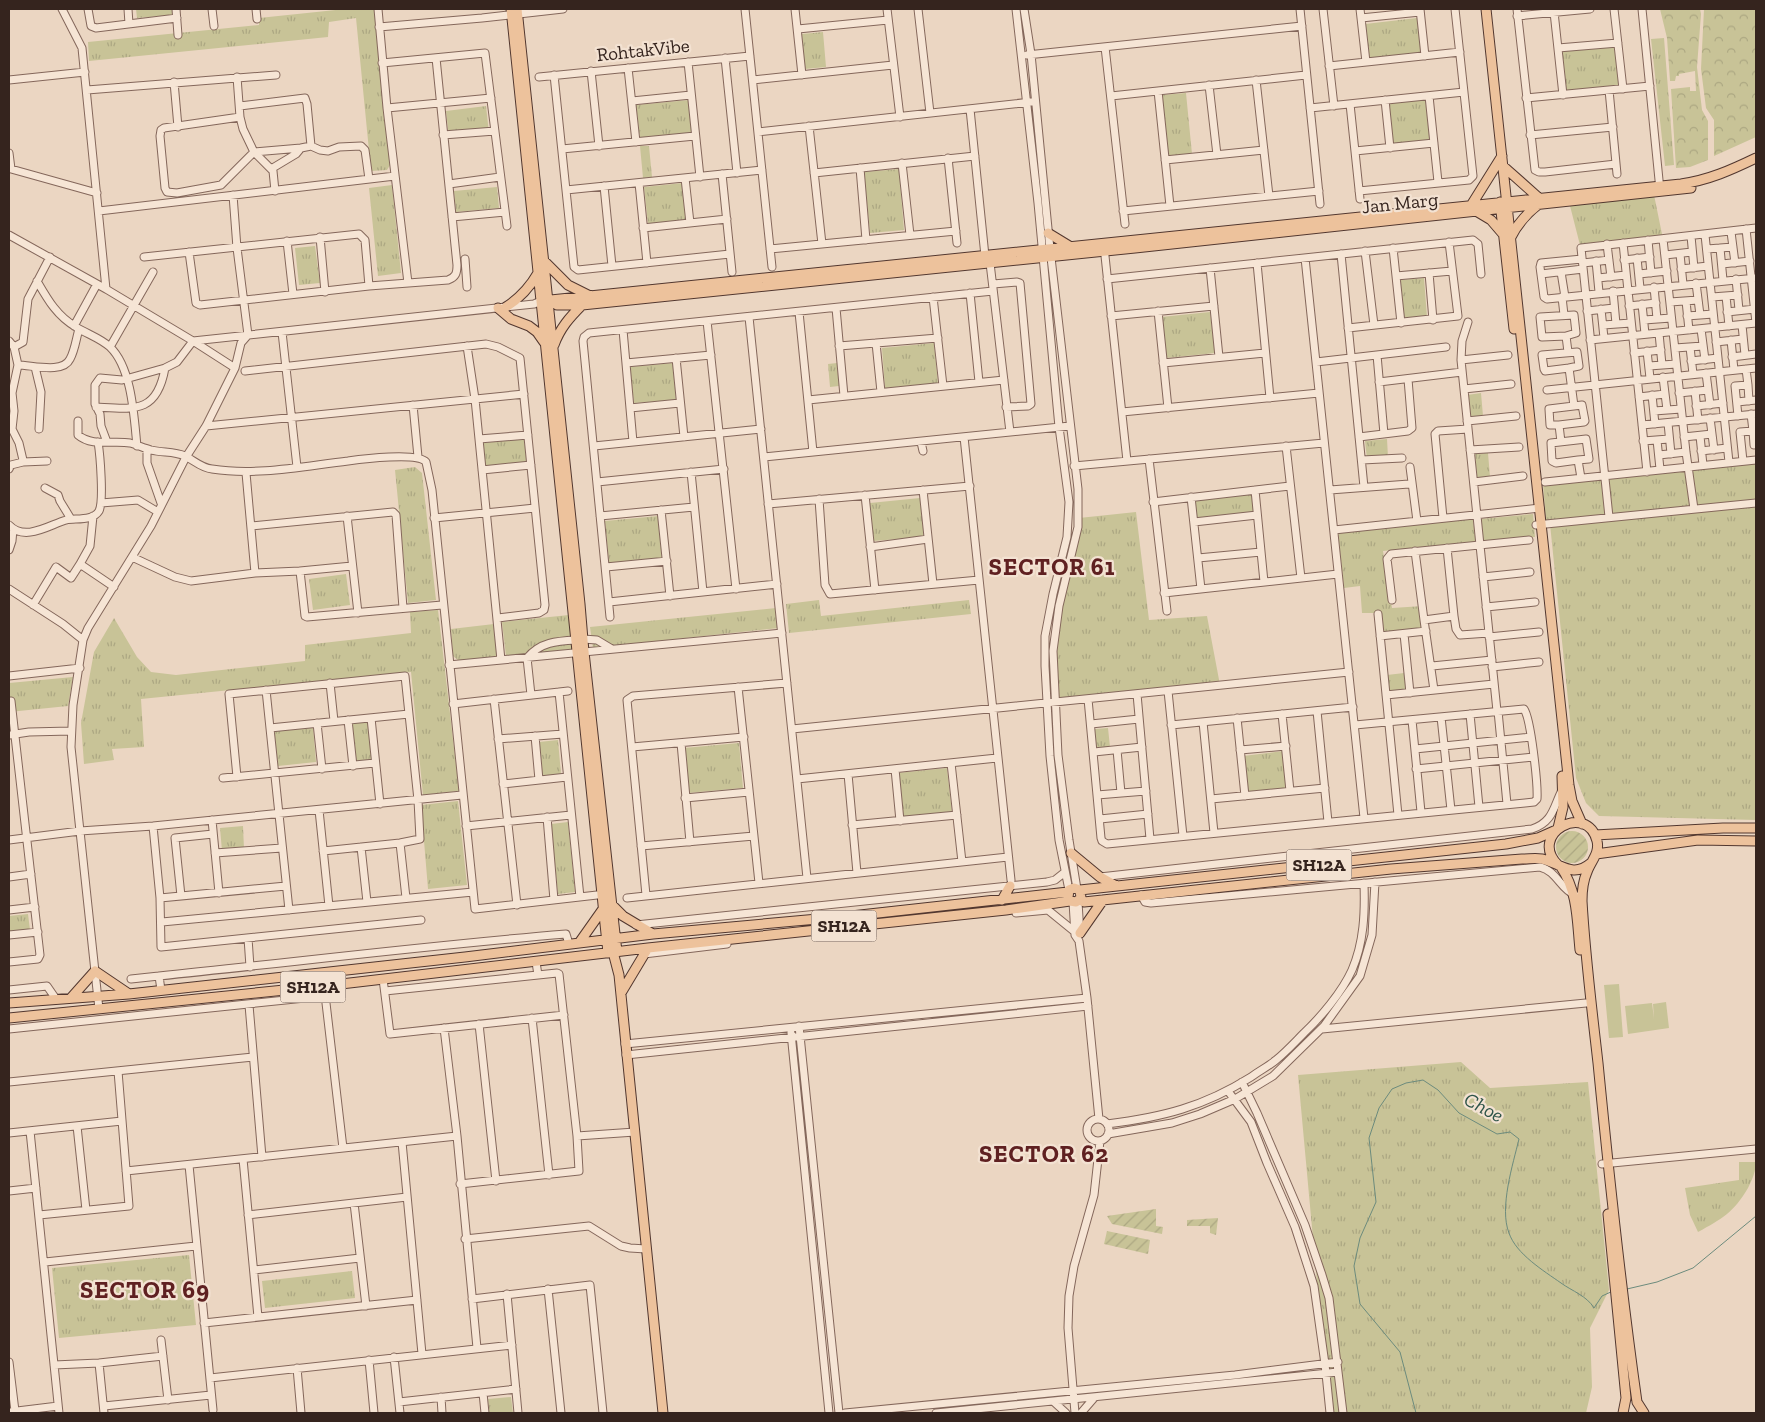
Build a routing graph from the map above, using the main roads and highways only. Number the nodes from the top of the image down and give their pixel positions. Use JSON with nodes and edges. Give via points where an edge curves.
{"nodes":[{"id":1,"x":1486,"y":9,"type":"edge"},
{"id":2,"x":514,"y":12,"type":"edge"},
{"id":3,"x":1502,"y":156,"type":"junction"},
{"id":4,"x":1756,"y":158,"type":"edge"},
{"id":5,"x":1756,"y":164,"type":"edge"},
{"id":6,"x":1503,"y":166,"type":"junction"},
{"id":7,"x":1684,"y":186,"type":"junction"},
{"id":8,"x":1539,"y":201,"type":"junction"},
{"id":9,"x":1504,"y":205,"type":"junction"},
{"id":10,"x":1474,"y":208,"type":"junction"},
{"id":11,"x":1048,"y":233,"type":"road end"},
{"id":12,"x":1507,"y":236,"type":"junction"},
{"id":13,"x":1071,"y":247,"type":"junction"},
{"id":14,"x":1046,"y":253,"type":"junction"},
{"id":15,"x":988,"y":259,"type":"junction"},
{"id":16,"x":543,"y":260,"type":"junction"},
{"id":17,"x":538,"y":273,"type":"junction"},
{"id":18,"x":594,"y":296,"type":"junction"},
{"id":19,"x":542,"y":303,"type":"junction"},
{"id":20,"x":582,"y":305,"type":"junction"},
{"id":21,"x":549,"y":347,"type":"junction"},
{"id":22,"x":1539,"y":524,"type":"junction"},
{"id":23,"x":1582,"y":824,"type":"junction"},
{"id":24,"x":1756,"y":828,"type":"edge"},
{"id":25,"x":1557,"y":829,"type":"junction"},
{"id":26,"x":1595,"y":835,"type":"junction"},
{"id":27,"x":1756,"y":841,"type":"edge"},
{"id":28,"x":1071,"y":853,"type":"road end"},
{"id":29,"x":1596,"y":854,"type":"junction"},
{"id":30,"x":1591,"y":863,"type":"junction"},
{"id":31,"x":1559,"y":866,"type":"junction"},
{"id":32,"x":1010,"y":883,"type":"road end"},
{"id":33,"x":1116,"y":886,"type":"junction"},
{"id":34,"x":1075,"y":896,"type":"junction"},
{"id":35,"x":1002,"y":900,"type":"junction"},
{"id":36,"x":1103,"y":900,"type":"junction"},
{"id":37,"x":607,"y":906,"type":"junction"},
{"id":38,"x":653,"y":934,"type":"junction"},
{"id":39,"x":1078,"y":935,"type":"road end"},
{"id":40,"x":611,"y":939,"type":"junction"},
{"id":41,"x":574,"y":943,"type":"junction"},
{"id":42,"x":646,"y":951,"type":"junction"},
{"id":43,"x":613,"y":952,"type":"junction"},
{"id":44,"x":620,"y":993,"type":"junction"},
{"id":45,"x":129,"y":994,"type":"junction"},
{"id":46,"x":71,"y":998,"type":"junction"},
{"id":47,"x":9,"y":1002,"type":"edge"},
{"id":48,"x":9,"y":1018,"type":"edge"},
{"id":49,"x":1605,"y":1164,"type":"junction"},
{"id":50,"x":1620,"y":1301,"type":"junction"},
{"id":51,"x":1643,"y":1412,"type":"edge"},
{"id":52,"x":663,"y":1413,"type":"edge"},
{"id":53,"x":1624,"y":1413,"type":"edge"}],
"edges":[{"from":1,"to":3,"type":"main road"},
{"from":2,"to":16,"type":"main road"},
{"from":2,"to":17,"type":"main road"},
{"from":3,"to":6,"type":"main road"},
{"from":3,"to":10,"type":"main road"},
{"from":4,"to":7,"type":"main road","via":[[1721,175]]},
{"from":5,"to":7,"type":"main road","via":[[1713,183]]},
{"from":6,"to":8,"type":"main road"},
{"from":6,"to":9,"type":"main road"},
{"from":7,"to":8,"type":"main road"},
{"from":8,"to":9,"type":"main road"},
{"from":8,"to":12,"type":"main road"},
{"from":9,"to":10,"type":"main road"},
{"from":9,"to":12,"type":"main road"},
{"from":10,"to":12,"type":"main road"},
{"from":10,"to":13,"type":"main road"},
{"from":10,"to":14,"type":"main road","name":"Jan Marg"},
{"from":11,"to":13,"type":"main road"},
{"from":12,"to":22,"type":"main road"},
{"from":13,"to":14,"type":"main road"},
{"from":14,"to":15,"type":"main road"},
{"from":15,"to":18,"type":"main road"},
{"from":15,"to":20,"type":"main road"},
{"from":16,"to":18,"type":"main road","via":[[568,285]]},
{"from":16,"to":19,"type":"main road"},
{"from":17,"to":19,"type":"main road"},
{"from":17,"to":21,"type":"main road","via":[[515,301],[502,307],[511,319],[533,329]]},
{"from":18,"to":19,"type":"main road"},
{"from":19,"to":20,"type":"main road"},
{"from":19,"to":21,"type":"main road"},
{"from":20,"to":21,"type":"main road","via":[[566,321]]},
{"from":21,"to":37,"type":"main road"},
{"from":22,"to":23,"type":"main road","via":[[1569,785]]},
{"from":22,"to":25,"type":"main road","via":[[1563,788],[1563,808]]},
{"from":23,"to":25,"type":"main road","number":"SH12A","via":[[1570,822]]},
{"from":23,"to":26,"type":"main road"},
{"from":24,"to":26,"type":"main road"},
{"from":25,"to":31,"type":"main road","via":[[1550,841],[1550,850]]},
{"from":25,"to":33,"type":"main road","number":"SH12A","via":[[1538,838],[1506,844]]},
{"from":26,"to":29,"type":"main road","via":[[1598,844]]},
{"from":27,"to":29,"type":"main road","via":[[1698,840]]},
{"from":28,"to":33,"type":"main road"},
{"from":29,"to":30,"type":"main road"},
{"from":30,"to":31,"type":"main road","number":"SH12A","via":[[1576,870]]},
{"from":30,"to":49,"type":"main road","via":[[1584,881],[1582,904]]},
{"from":31,"to":36,"type":"main road","number":"SH12A","via":[[1542,860],[1513,860],[1391,869]]},
{"from":31,"to":49,"type":"main road","via":[[1575,895]]},
{"from":32,"to":35,"type":"main road"},
{"from":33,"to":34,"type":"main road","number":"SH12A"},
{"from":34,"to":35,"type":"main road","number":"SH12A"},
{"from":34,"to":36,"type":"main road","number":"SH12A","via":[[1084,902]]},
{"from":34,"to":42,"type":"main road","number":"SH12A","via":[[1006,912]]},
{"from":35,"to":38,"type":"main road","number":"SH12A"},
{"from":36,"to":39,"type":"main road"},
{"from":37,"to":38,"type":"main road"},
{"from":37,"to":40,"type":"main road"},
{"from":37,"to":41,"type":"main road"},
{"from":38,"to":40,"type":"main road","number":"SH12A"},
{"from":40,"to":41,"type":"main road","number":"SH12A"},
{"from":40,"to":43,"type":"main road"},
{"from":41,"to":45,"type":"main road","number":"SH12A"},
{"from":42,"to":43,"type":"main road","number":"SH12A"},
{"from":42,"to":44,"type":"main road"},
{"from":43,"to":44,"type":"main road"},
{"from":43,"to":48,"type":"main road","number":"SH12A"},
{"from":44,"to":52,"type":"main road"},
{"from":45,"to":46,"type":"main road","number":"SH12A"},
{"from":45,"to":46,"type":"main road","via":[[95,971]]},
{"from":46,"to":47,"type":"main road","number":"SH12A"},
{"from":49,"to":50,"type":"main road"},
{"from":50,"to":51,"type":"main road","via":[[1637,1402]]},
{"from":50,"to":53,"type":"main road","via":[[1626,1398]]},
{"from":51,"to":53,"type":"main road"}]}
